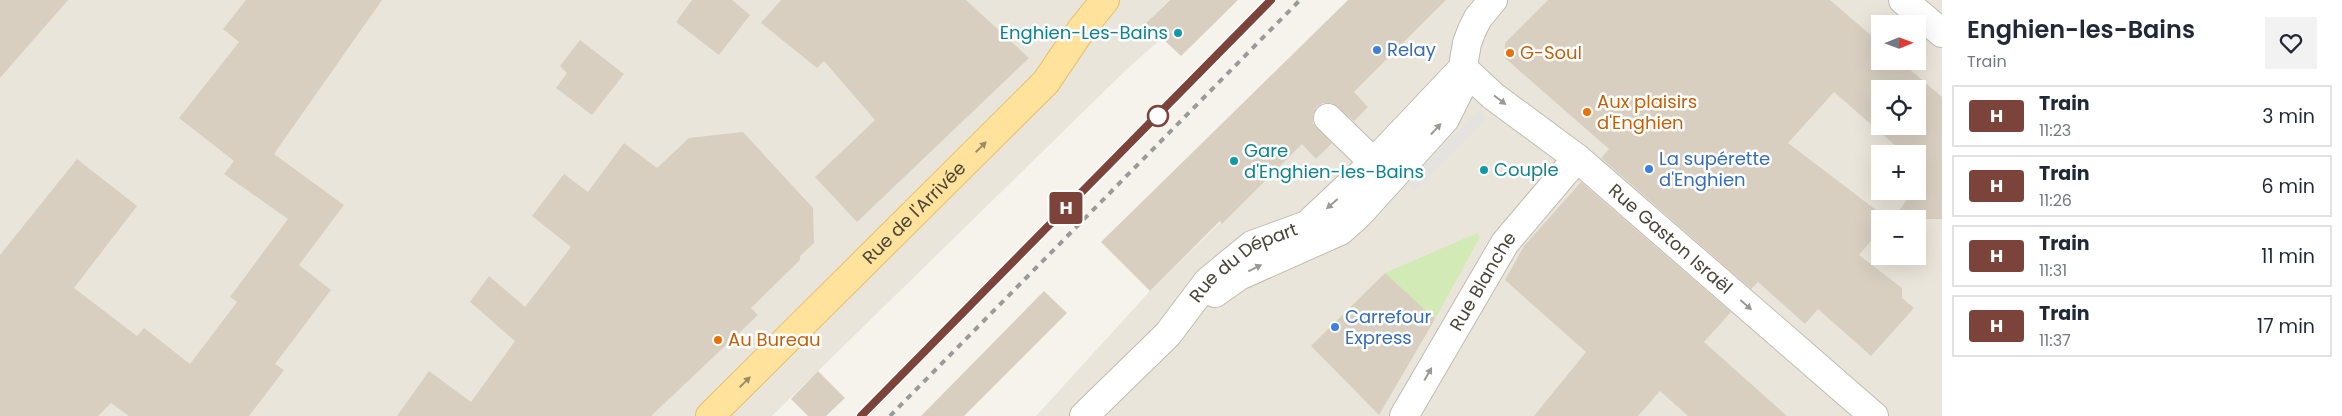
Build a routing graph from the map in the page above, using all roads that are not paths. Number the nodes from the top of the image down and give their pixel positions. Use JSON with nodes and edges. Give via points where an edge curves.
{"nodes":[{"id":1,"x":1106,"y":0,"type":"edge"},
{"id":2,"x":1494,"y":0,"type":"edge"},
{"id":3,"x":1904,"y":0,"type":"edge"},
{"id":4,"x":1942,"y":33,"type":"edge"},
{"id":5,"x":1463,"y":68,"type":"junction"},
{"id":6,"x":1328,"y":118,"type":"dead end"},
{"id":7,"x":1368,"y":157,"type":"dead end"},
{"id":8,"x":1577,"y":158,"type":"junction"},
{"id":9,"x":710,"y":416,"type":"edge"},
{"id":10,"x":1084,"y":416,"type":"edge"},
{"id":11,"x":1404,"y":416,"type":"edge"},
{"id":12,"x":1874,"y":416,"type":"edge"}],
"edges":[{"from":9,"to":1,"type":"main road","name":"Rue de l'Arrivée","one_way":true,"via":[[1046,82],[1080,30]]},
{"from":2,"to":5,"type":"street","via":[[1472,30]]},
{"from":3,"to":4,"type":"street"},
{"from":5,"to":8,"type":"street","name":"Rue Gaston Israël","one_way":true,"via":[[1493,96]]},
{"from":5,"to":10,"type":"street","name":"Rue du Départ","via":[[1459,91],[1445,119],[1359,214],[1340,231],[1240,276],[1185,314]]},
{"from":6,"to":7,"type":"street"},
{"from":11,"to":8,"type":"street","name":"Rue Blanche","one_way":true,"via":[[1505,243]]},
{"from":8,"to":12,"type":"street","name":"Rue Gaston Israël","one_way":true}]}
